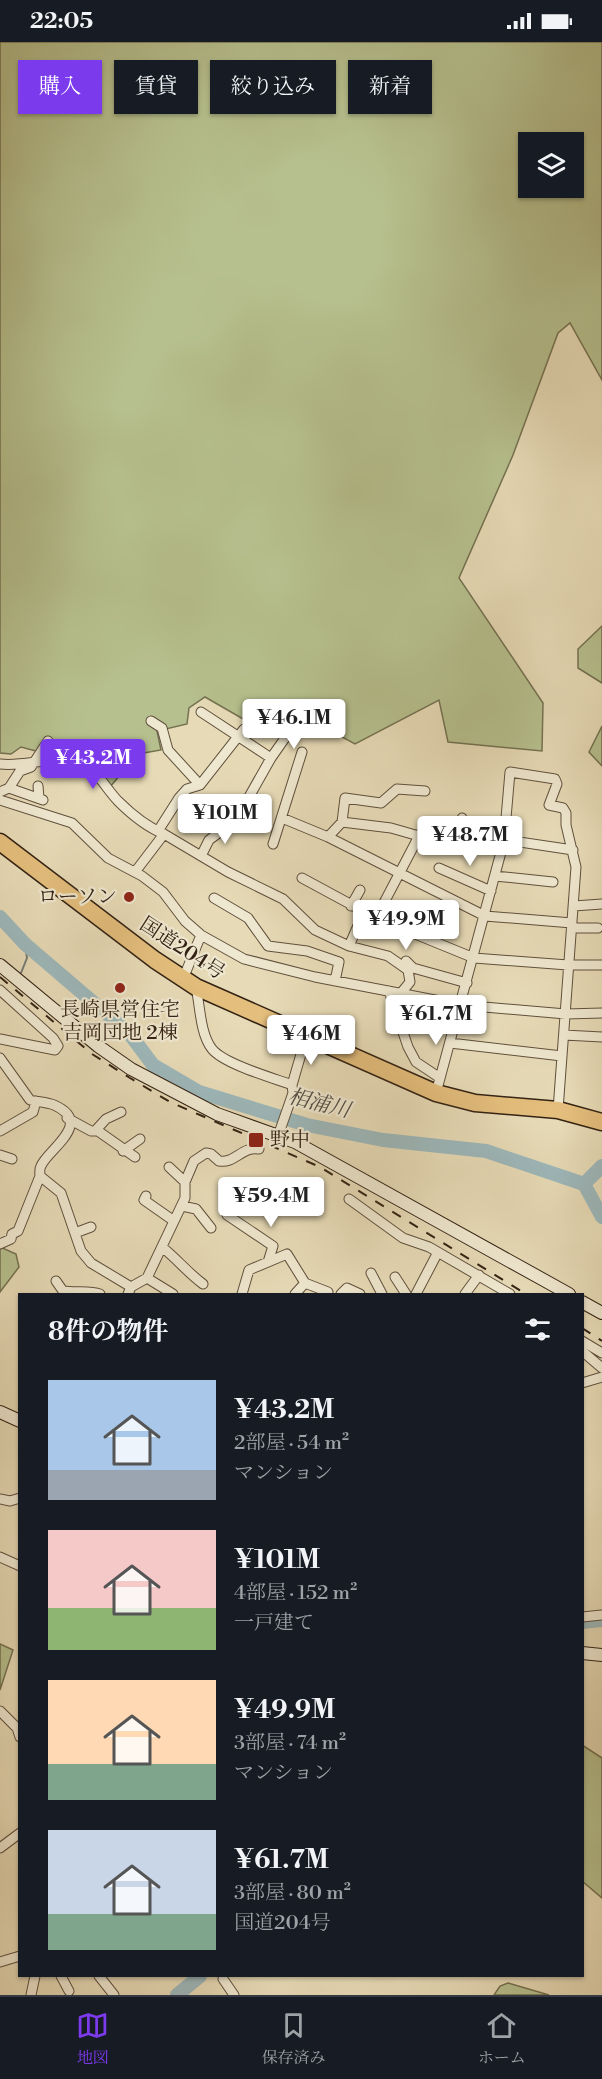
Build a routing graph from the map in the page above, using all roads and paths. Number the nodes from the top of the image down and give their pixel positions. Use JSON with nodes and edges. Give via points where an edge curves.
{"nodes":[{"id":1,"x":201,"y":712,"type":"dead end"},
{"id":2,"x":151,"y":721,"type":"dead end"},
{"id":3,"x":310,"y":727,"type":"dead end"},
{"id":4,"x":244,"y":729,"type":"dead end"},
{"id":5,"x":237,"y":738,"type":"junction"},
{"id":6,"x":48,"y":741,"type":"dead end"},
{"id":7,"x":302,"y":752,"type":"dead end"},
{"id":8,"x":271,"y":758,"type":"junction"},
{"id":9,"x":34,"y":763,"type":"junction"},
{"id":10,"x":0,"y":764,"type":"edge"},
{"id":11,"x":201,"y":785,"type":"junction"},
{"id":12,"x":38,"y":786,"type":"dead end"},
{"id":13,"x":4,"y":790,"type":"edge"},
{"id":14,"x":424,"y":791,"type":"dead end"},
{"id":15,"x":0,"y":800,"type":"edge"},
{"id":16,"x":245,"y":804,"type":"dead end"},
{"id":17,"x":282,"y":818,"type":"junction"},
{"id":18,"x":462,"y":818,"type":"dead end"},
{"id":19,"x":342,"y":822,"type":"junction"},
{"id":20,"x":232,"y":823,"type":"dead end"},
{"id":21,"x":161,"y":832,"type":"junction"},
{"id":22,"x":420,"y":834,"type":"junction"},
{"id":23,"x":461,"y":834,"type":"junction"},
{"id":24,"x":328,"y":837,"type":"junction"},
{"id":25,"x":504,"y":841,"type":"junction"},
{"id":26,"x":0,"y":842,"type":"edge"},
{"id":27,"x":273,"y":844,"type":"dead end"},
{"id":28,"x":573,"y":850,"type":"junction"},
{"id":29,"x":201,"y":856,"type":"junction"},
{"id":30,"x":439,"y":868,"type":"dead end"},
{"id":31,"x":135,"y":872,"type":"junction"},
{"id":32,"x":398,"y":873,"type":"junction"},
{"id":33,"x":495,"y":876,"type":"junction"},
{"id":34,"x":302,"y":878,"type":"dead end"},
{"id":35,"x":553,"y":882,"type":"dead end"},
{"id":36,"x":360,"y":890,"type":"dead end"},
{"id":37,"x":491,"y":891,"type":"junction"},
{"id":38,"x":214,"y":898,"type":"dead end"},
{"id":39,"x":602,"y":904,"type":"edge"},
{"id":40,"x":351,"y":906,"type":"junction"},
{"id":41,"x":573,"y":906,"type":"junction"},
{"id":42,"x":364,"y":912,"type":"junction"},
{"id":43,"x":484,"y":916,"type":"junction"},
{"id":44,"x":376,"y":918,"type":"junction"},
{"id":45,"x":572,"y":926,"type":"junction"},
{"id":46,"x":427,"y":927,"type":"dead end"},
{"id":47,"x":598,"y":928,"type":"dead end"},
{"id":48,"x":201,"y":935,"type":"junction"},
{"id":49,"x":423,"y":938,"type":"junction"},
{"id":50,"x":352,"y":944,"type":"junction"},
{"id":51,"x":474,"y":958,"type":"junction"},
{"id":52,"x":0,"y":964,"type":"edge"},
{"id":53,"x":568,"y":965,"type":"junction"},
{"id":54,"x":602,"y":965,"type":"edge"},
{"id":55,"x":335,"y":981,"type":"junction"},
{"id":56,"x":190,"y":983,"type":"junction"},
{"id":57,"x":467,"y":983,"type":"junction"},
{"id":58,"x":0,"y":990,"type":"edge"},
{"id":59,"x":389,"y":991,"type":"junction"},
{"id":60,"x":400,"y":993,"type":"junction"},
{"id":61,"x":461,"y":1005,"type":"junction"},
{"id":62,"x":602,"y":1012,"type":"edge"},
{"id":63,"x":566,"y":1014,"type":"junction"},
{"id":64,"x":564,"y":1035,"type":"junction"},
{"id":65,"x":306,"y":1037,"type":"junction"},
{"id":66,"x":602,"y":1037,"type":"edge"},
{"id":67,"x":0,"y":1039,"type":"edge"},
{"id":68,"x":450,"y":1043,"type":"junction"},
{"id":69,"x":562,"y":1056,"type":"junction"},
{"id":70,"x":0,"y":1058,"type":"edge"},
{"id":71,"x":438,"y":1086,"type":"junction"},
{"id":72,"x":292,"y":1089,"type":"junction"},
{"id":73,"x":36,"y":1101,"type":"junction"},
{"id":74,"x":558,"y":1110,"type":"junction"},
{"id":75,"x":121,"y":1112,"type":"dead end"},
{"id":76,"x":67,"y":1118,"type":"junction"},
{"id":77,"x":602,"y":1122,"type":"edge"},
{"id":78,"x":0,"y":1131,"type":"edge"},
{"id":79,"x":95,"y":1131,"type":"junction"},
{"id":80,"x":280,"y":1131,"type":"junction"},
{"id":81,"x":140,"y":1139,"type":"dead end"},
{"id":82,"x":259,"y":1149,"type":"dead end"},
{"id":83,"x":123,"y":1151,"type":"junction"},
{"id":84,"x":0,"y":1155,"type":"edge"},
{"id":85,"x":135,"y":1157,"type":"dead end"},
{"id":86,"x":12,"y":1159,"type":"dead end"},
{"id":87,"x":170,"y":1167,"type":"dead end"},
{"id":88,"x":40,"y":1176,"type":"junction"},
{"id":89,"x":185,"y":1182,"type":"junction"},
{"id":90,"x":146,"y":1196,"type":"dead end"},
{"id":91,"x":350,"y":1199,"type":"dead end"},
{"id":92,"x":182,"y":1206,"type":"junction"},
{"id":93,"x":227,"y":1215,"type":"dead end"},
{"id":94,"x":174,"y":1221,"type":"junction"},
{"id":95,"x":91,"y":1227,"type":"dead end"},
{"id":96,"x":211,"y":1228,"type":"dead end"},
{"id":97,"x":75,"y":1233,"type":"junction"},
{"id":98,"x":0,"y":1244,"type":"edge"},
{"id":99,"x":162,"y":1247,"type":"junction"},
{"id":100,"x":438,"y":1252,"type":"junction"},
{"id":101,"x":268,"y":1262,"type":"junction"},
{"id":102,"x":371,"y":1273,"type":"dead end"},
{"id":103,"x":478,"y":1275,"type":"junction"},
{"id":104,"x":395,"y":1277,"type":"dead end"},
{"id":105,"x":147,"y":1278,"type":"junction"},
{"id":106,"x":56,"y":1281,"type":"dead end"},
{"id":107,"x":305,"y":1283,"type":"junction"},
{"id":108,"x":203,"y":1284,"type":"dead end"},
{"id":109,"x":129,"y":1291,"type":"edge"},
{"id":110,"x":328,"y":1292,"type":"dead end"},
{"id":111,"x":67,"y":1293,"type":"edge"},
{"id":112,"x":172,"y":1293,"type":"edge"},
{"id":113,"x":242,"y":1293,"type":"edge"},
{"id":114,"x":296,"y":1293,"type":"edge"},
{"id":115,"x":342,"y":1293,"type":"edge"},
{"id":116,"x":358,"y":1293,"type":"edge"},
{"id":117,"x":381,"y":1293,"type":"edge"},
{"id":118,"x":405,"y":1293,"type":"edge"},
{"id":119,"x":417,"y":1293,"type":"edge"},
{"id":120,"x":466,"y":1293,"type":"edge"},
{"id":121,"x":508,"y":1293,"type":"edge"},
{"id":122,"x":567,"y":1293,"type":"edge"},
{"id":123,"x":584,"y":1304,"type":"edge"},
{"id":124,"x":602,"y":1313,"type":"edge"},
{"id":125,"x":584,"y":1342,"type":"edge"},
{"id":126,"x":584,"y":1353,"type":"edge"},
{"id":127,"x":602,"y":1353,"type":"edge"},
{"id":128,"x":602,"y":1368,"type":"edge"},
{"id":129,"x":601,"y":1380,"type":"edge"},
{"id":130,"x":584,"y":1383,"type":"edge"},
{"id":131,"x":0,"y":1412,"type":"edge"},
{"id":132,"x":18,"y":1420,"type":"edge"},
{"id":133,"x":0,"y":1499,"type":"edge"},
{"id":134,"x":18,"y":1500,"type":"edge"},
{"id":135,"x":0,"y":1557,"type":"edge"},
{"id":136,"x":18,"y":1565,"type":"edge"},
{"id":137,"x":602,"y":1615,"type":"edge"},
{"id":138,"x":584,"y":1617,"type":"edge"},
{"id":139,"x":584,"y":1653,"type":"edge"},
{"id":140,"x":602,"y":1655,"type":"edge"},
{"id":141,"x":0,"y":1711,"type":"edge"},
{"id":142,"x":18,"y":1729,"type":"edge"},
{"id":143,"x":18,"y":1834,"type":"edge"},
{"id":144,"x":0,"y":1848,"type":"edge"},
{"id":145,"x":18,"y":1957,"type":"edge"},
{"id":146,"x":0,"y":1962,"type":"edge"},
{"id":147,"x":34,"y":1977,"type":"edge"},
{"id":148,"x":62,"y":1977,"type":"edge"},
{"id":149,"x":100,"y":1977,"type":"edge"},
{"id":150,"x":223,"y":1979,"type":"dead end"},
{"id":151,"x":69,"y":1991,"type":"dead end"},
{"id":152,"x":31,"y":1995,"type":"edge"},
{"id":153,"x":114,"y":1995,"type":"edge"},
{"id":154,"x":234,"y":1995,"type":"edge"}],
"edges":[{"from":1,"to":5,"type":"street"},
{"from":2,"to":11,"type":"street","via":[[162,728],[168,750]]},
{"from":3,"to":8,"type":"street","via":[[292,728]]},
{"from":4,"to":5,"type":"street"},
{"from":5,"to":8,"type":"street"},
{"from":5,"to":11,"type":"street"},
{"from":6,"to":9,"type":"street"},
{"from":7,"to":17,"type":"street"},
{"from":8,"to":16,"type":"street"},
{"from":9,"to":10,"type":"street"},
{"from":9,"to":13,"type":"street","via":[[20,771]]},
{"from":9,"to":21,"type":"street","via":[[71,761],[97,772],[118,801]]},
{"from":11,"to":21,"type":"street","via":[[187,789],[179,798]]},
{"from":12,"to":13,"type":"street","via":[[41,799]]},
{"from":14,"to":19,"type":"street","via":[[397,789],[381,803],[345,798]]},
{"from":15,"to":31,"type":"street","via":[[72,823],[108,858]]},
{"from":17,"to":24,"type":"street"},
{"from":17,"to":27,"type":"street"},
{"from":18,"to":23,"type":"street"},
{"from":19,"to":22,"type":"street"},
{"from":19,"to":24,"type":"street"},
{"from":20,"to":29,"type":"street","via":[[209,840]]},
{"from":21,"to":29,"type":"street"},
{"from":21,"to":31,"type":"street"},
{"from":22,"to":23,"type":"street","via":[[433,840],[439,830]]},
{"from":22,"to":32,"type":"street"},
{"from":23,"to":25,"type":"street"},
{"from":24,"to":32,"type":"street"},
{"from":25,"to":28,"type":"street"},
{"from":25,"to":28,"type":"street","via":[[510,772],[555,779],[557,784],[549,805],[563,808],[566,813]]},
{"from":25,"to":33,"type":"street"},
{"from":26,"to":56,"type":"highway","name":"国道204号"},
{"from":28,"to":41,"type":"street"},
{"from":29,"to":50,"type":"street","via":[[283,899],[315,930]]},
{"from":30,"to":37,"type":"street"},
{"from":31,"to":48,"type":"street","via":[[163,892]]},
{"from":32,"to":43,"type":"street"},
{"from":32,"to":44,"type":"street"},
{"from":33,"to":35,"type":"street"},
{"from":33,"to":37,"type":"street"},
{"from":34,"to":40,"type":"street"},
{"from":36,"to":40,"type":"street"},
{"from":37,"to":43,"type":"street"},
{"from":38,"to":55,"type":"street","via":[[248,918],[268,946],[307,951],[339,962]]},
{"from":39,"to":41,"type":"street"},
{"from":40,"to":42,"type":"street"},
{"from":41,"to":45,"type":"street"},
{"from":42,"to":44,"type":"street"},
{"from":42,"to":50,"type":"street"},
{"from":43,"to":45,"type":"street"},
{"from":43,"to":51,"type":"street"},
{"from":44,"to":49,"type":"street"},
{"from":45,"to":47,"type":"street"},
{"from":45,"to":53,"type":"street"},
{"from":46,"to":49,"type":"street"},
{"from":48,"to":55,"type":"street","via":[[244,959]]},
{"from":48,"to":56,"type":"street"},
{"from":49,"to":51,"type":"street"},
{"from":50,"to":57,"type":"street","via":[[400,957],[413,968]]},
{"from":50,"to":60,"type":"street","via":[[371,955],[388,956],[408,970],[410,982]]},
{"from":51,"to":53,"type":"street"},
{"from":51,"to":57,"type":"street"},
{"from":52,"to":80,"type":"street","via":[[131,1069],[217,1114]]},
{"from":53,"to":54,"type":"street"},
{"from":53,"to":63,"type":"street"},
{"from":55,"to":59,"type":"street"},
{"from":56,"to":65,"type":"highway","name":"国道204号"},
{"from":56,"to":72,"type":"street","via":[[213,1051]]},
{"from":57,"to":61,"type":"street"},
{"from":58,"to":67,"type":"street","via":[[58,1046],[46,1050]]},
{"from":59,"to":60,"type":"street"},
{"from":59,"to":71,"type":"street","via":[[408,1047]]},
{"from":60,"to":61,"type":"street"},
{"from":61,"to":63,"type":"street"},
{"from":61,"to":68,"type":"street"},
{"from":62,"to":63,"type":"street"},
{"from":63,"to":64,"type":"street"},
{"from":64,"to":66,"type":"street"},
{"from":64,"to":69,"type":"street"},
{"from":65,"to":71,"type":"highway","name":"国道204号"},
{"from":65,"to":72,"type":"street"},
{"from":68,"to":69,"type":"street"},
{"from":68,"to":71,"type":"street"},
{"from":69,"to":74,"type":"street"},
{"from":70,"to":73,"type":"street","via":[[30,1100]]},
{"from":71,"to":74,"type":"highway","name":"国道204号","via":[[475,1103]]},
{"from":72,"to":80,"type":"street"},
{"from":73,"to":76,"type":"street","via":[[61,1109]]},
{"from":73,"to":78,"type":"street","via":[[33,1112]]},
{"from":74,"to":77,"type":"highway","name":"国道204号"},
{"from":75,"to":79,"type":"street","via":[[106,1119]]},
{"from":76,"to":79,"type":"street"},
{"from":76,"to":88,"type":"street","via":[[68,1134],[41,1166]]},
{"from":79,"to":83,"type":"street"},
{"from":80,"to":122,"type":"street"},
{"from":81,"to":83,"type":"street"},
{"from":82,"to":89,"type":"street","via":[[252,1147],[224,1162],[212,1154],[199,1156]]},
{"from":83,"to":85,"type":"street"},
{"from":84,"to":86,"type":"street"},
{"from":87,"to":89,"type":"street"},
{"from":88,"to":97,"type":"street","via":[[61,1193]]},
{"from":88,"to":98,"type":"street","via":[[18,1231]]},
{"from":89,"to":92,"type":"street"},
{"from":90,"to":94,"type":"street","via":[[144,1200]]},
{"from":91,"to":100,"type":"street","via":[[403,1238]]},
{"from":92,"to":94,"type":"street"},
{"from":92,"to":96,"type":"street","via":[[196,1209]]},
{"from":93,"to":101,"type":"street","via":[[273,1246]]},
{"from":94,"to":99,"type":"street"},
{"from":95,"to":97,"type":"street"},
{"from":97,"to":109,"type":"street","via":[[81,1251],[91,1263]]},
{"from":99,"to":105,"type":"street"},
{"from":99,"to":108,"type":"street"},
{"from":100,"to":103,"type":"street"},
{"from":100,"to":119,"type":"street"},
{"from":101,"to":107,"type":"street","via":[[287,1254]]},
{"from":101,"to":113,"type":"street","via":[[249,1270]]},
{"from":102,"to":117,"type":"street"},
{"from":103,"to":120,"type":"street"},
{"from":103,"to":121,"type":"street"},
{"from":104,"to":118,"type":"street"},
{"from":105,"to":109,"type":"street"},
{"from":105,"to":112,"type":"street"},
{"from":106,"to":111,"type":"street"},
{"from":107,"to":110,"type":"street"},
{"from":107,"to":114,"type":"street"},
{"from":115,"to":116,"type":"street","via":[[347,1288]]},
{"from":123,"to":124,"type":"street"},
{"from":125,"to":127,"type":"street"},
{"from":126,"to":128,"type":"street"},
{"from":129,"to":130,"type":"street"},
{"from":131,"to":132,"type":"street"},
{"from":133,"to":134,"type":"street"},
{"from":135,"to":136,"type":"street"},
{"from":137,"to":138,"type":"street"},
{"from":139,"to":140,"type":"street"},
{"from":141,"to":142,"type":"street"},
{"from":143,"to":144,"type":"street"},
{"from":145,"to":146,"type":"street"},
{"from":147,"to":152,"type":"street"},
{"from":148,"to":151,"type":"street"},
{"from":149,"to":153,"type":"street"},
{"from":150,"to":154,"type":"street"}]}
